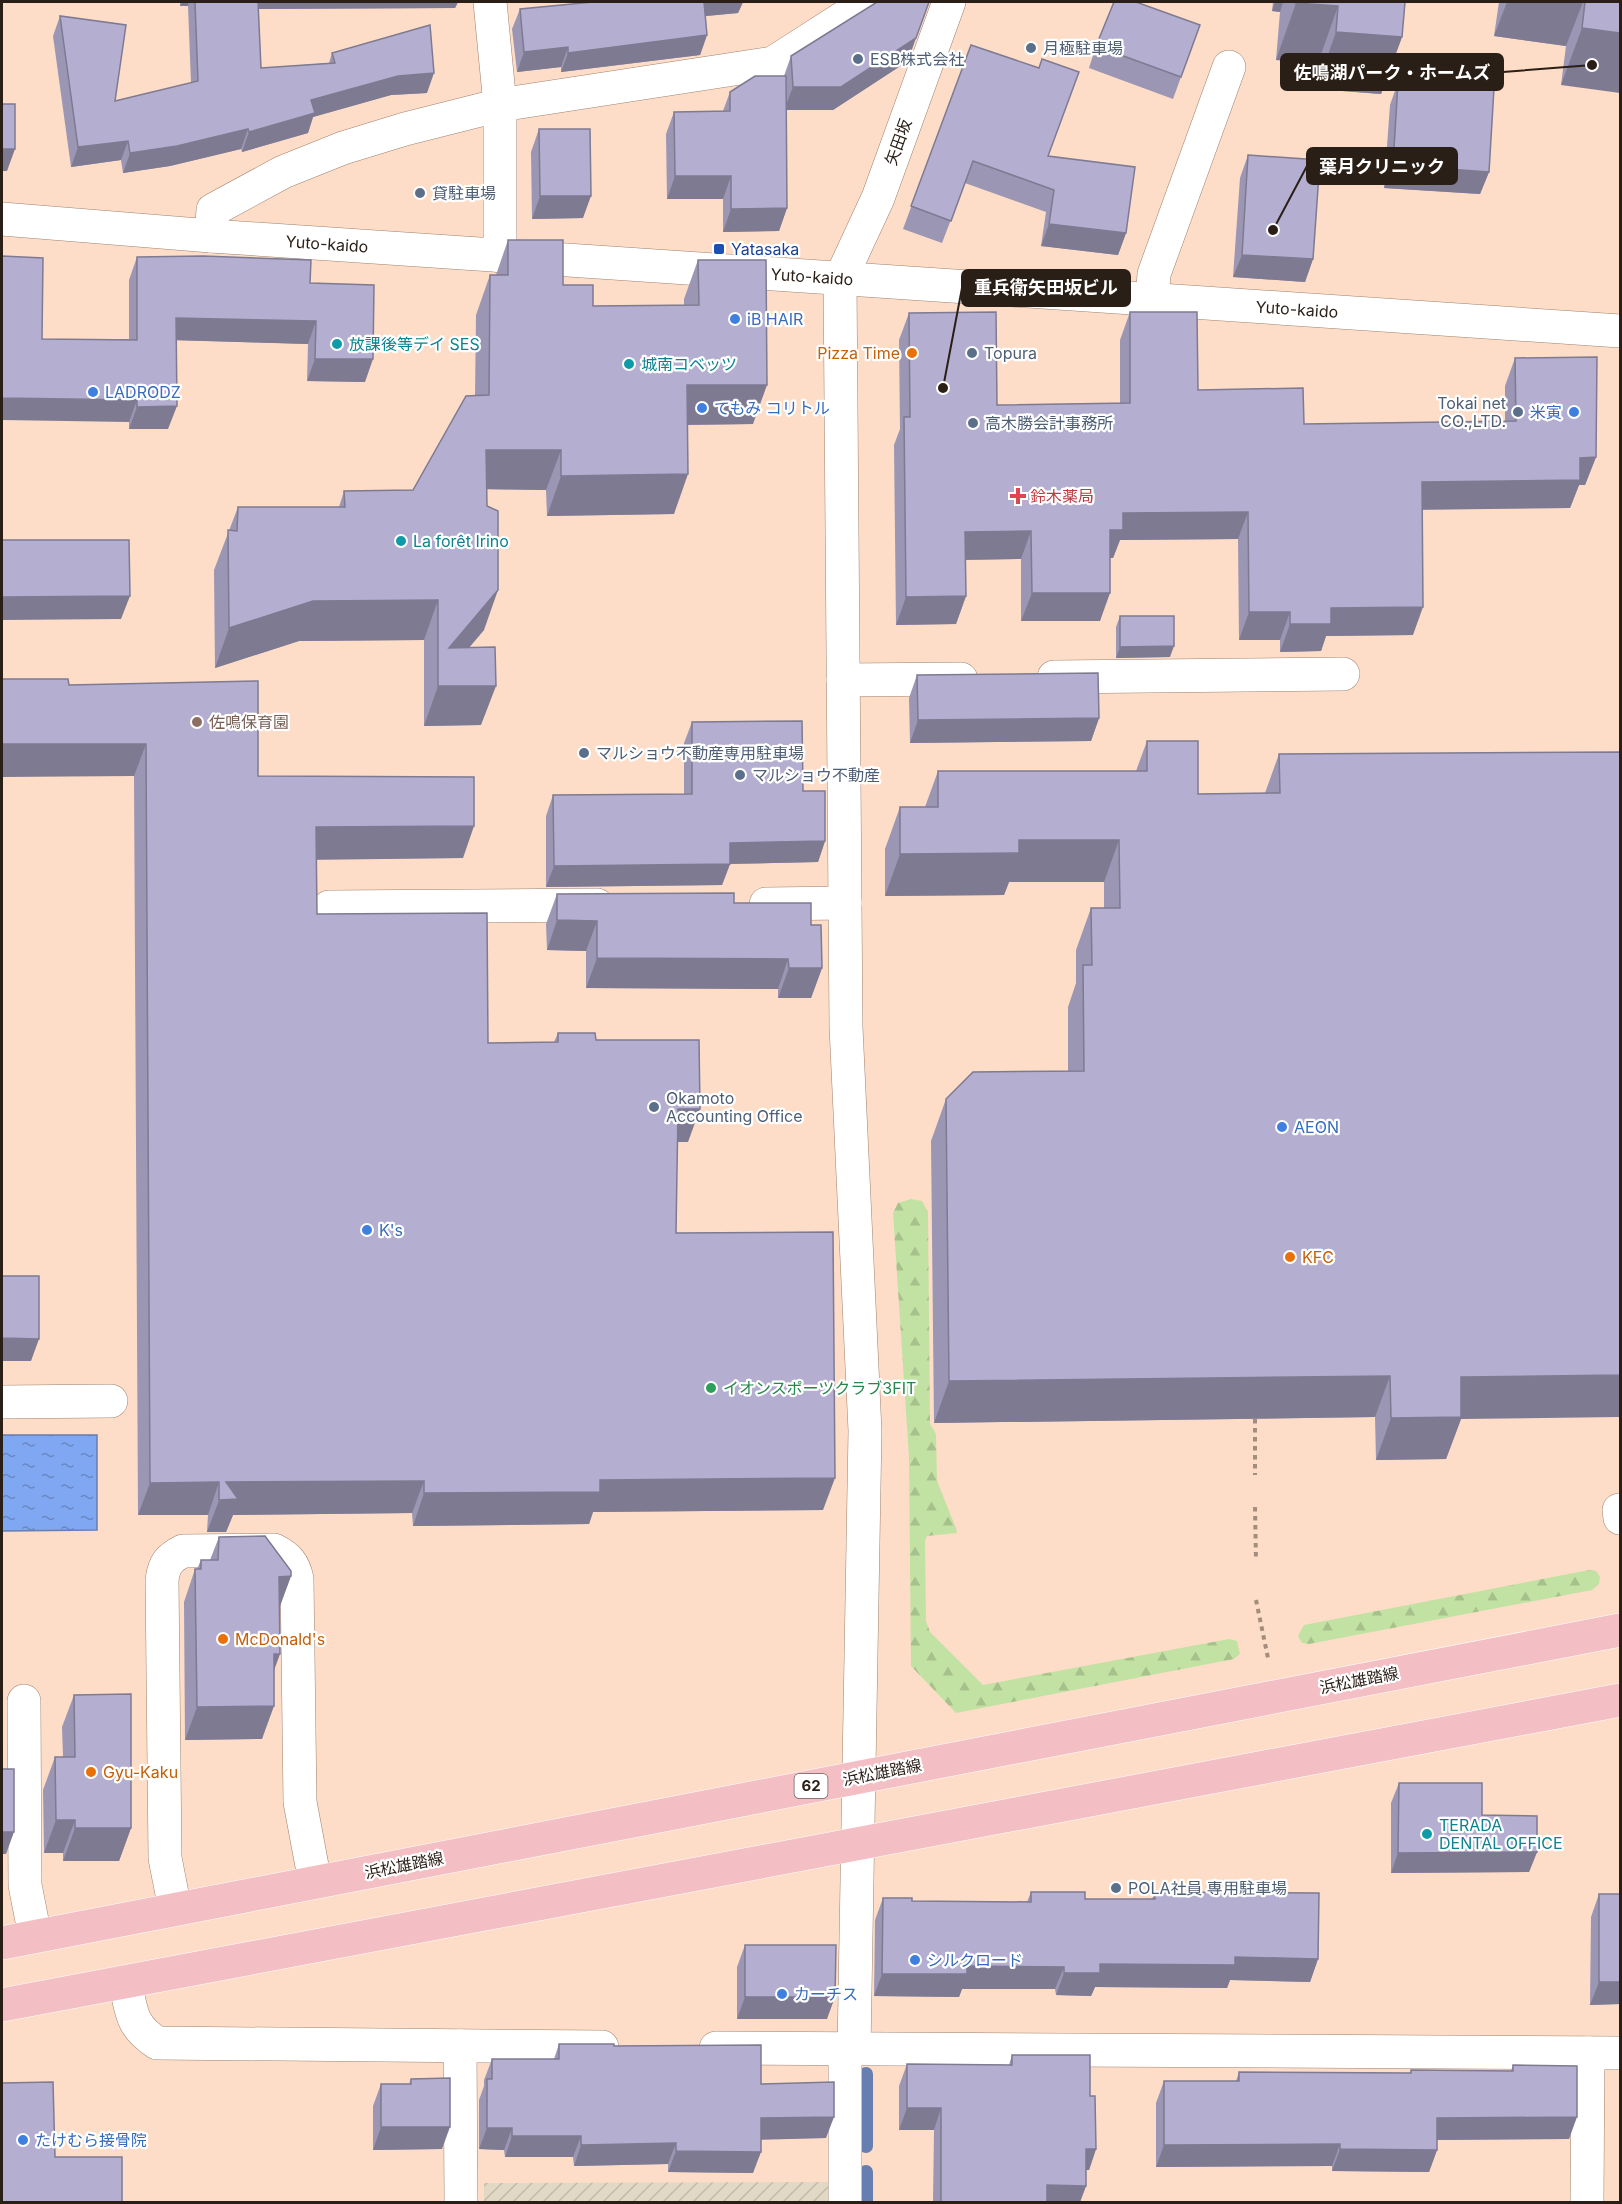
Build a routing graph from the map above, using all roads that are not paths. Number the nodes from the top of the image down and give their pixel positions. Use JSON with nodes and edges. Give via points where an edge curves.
{"nodes":[{"id":1,"x":490,"y":2,"type":"edge"},
{"id":2,"x":868,"y":2,"type":"edge"},
{"id":3,"x":949,"y":2,"type":"edge"},
{"id":4,"x":1228,"y":67,"type":"dead end"},
{"id":5,"x":501,"y":105,"type":"junction"},
{"id":6,"x":2,"y":219,"type":"edge"},
{"id":7,"x":211,"y":236,"type":"junction"},
{"id":8,"x":500,"y":256,"type":"junction"},
{"id":9,"x":840,"y":280,"type":"junction"},
{"id":10,"x":1152,"y":300,"type":"junction"},
{"id":11,"x":1620,"y":331,"type":"edge"},
{"id":12,"x":1343,"y":674,"type":"dead end"},
{"id":13,"x":990,"y":678,"type":"edge"},
{"id":14,"x":1026,"y":678,"type":"edge"},
{"id":15,"x":843,"y":680,"type":"junction"},
{"id":16,"x":845,"y":903,"type":"junction"},
{"id":17,"x":739,"y":904,"type":"edge"},
{"id":18,"x":622,"y":905,"type":"edge"},
{"id":19,"x":329,"y":907,"type":"dead end"},
{"id":20,"x":111,"y":1401,"type":"dead end"},
{"id":21,"x":2,"y":1402,"type":"edge"},
{"id":22,"x":1620,"y":1630,"type":"edge"},
{"id":23,"x":1620,"y":1700,"type":"edge"},
{"id":24,"x":24,"y":1701,"type":"dead end"},
{"id":25,"x":859,"y":1777,"type":"junction"},
{"id":26,"x":858,"y":1845,"type":"junction"},
{"id":27,"x":315,"y":1882,"type":"junction"},
{"id":28,"x":174,"y":1909,"type":"junction"},
{"id":29,"x":35,"y":1936,"type":"junction"},
{"id":30,"x":2,"y":1942,"type":"edge"},
{"id":31,"x":125,"y":1982,"type":"junction"},
{"id":32,"x":2,"y":2005,"type":"edge"},
{"id":33,"x":460,"y":2046,"type":"junction"},
{"id":34,"x":635,"y":2047,"type":"edge"},
{"id":35,"x":682,"y":2048,"type":"edge"},
{"id":36,"x":850,"y":2049,"type":"junction"},
{"id":37,"x":1588,"y":2053,"type":"junction"},
{"id":38,"x":1620,"y":2053,"type":"edge"},
{"id":39,"x":461,"y":2202,"type":"edge"},
{"id":40,"x":845,"y":2202,"type":"edge"},
{"id":41,"x":1587,"y":2202,"type":"edge"}],
"edges":[{"from":1,"to":5,"type":"street"},
{"from":2,"to":5,"type":"street","via":[[773,63]]},
{"from":3,"to":9,"type":"street","name":"矢田坂","via":[[878,198]]},
{"from":4,"to":10,"type":"street","via":[[1154,274]]},
{"from":5,"to":7,"type":"street","via":[[343,148],[283,172],[213,210]]},
{"from":5,"to":8,"type":"street"},
{"from":6,"to":7,"type":"street","name":"Yuto-kaido"},
{"from":7,"to":8,"type":"street","name":"Yuto-kaido"},
{"from":8,"to":9,"type":"street","name":"Yuto-kaido"},
{"from":9,"to":10,"type":"street","name":"Yuto-kaido"},
{"from":9,"to":15,"type":"street"},
{"from":10,"to":11,"type":"street","name":"Yuto-kaido"},
{"from":12,"to":14,"type":"street"},
{"from":13,"to":15,"type":"street"},
{"from":15,"to":16,"type":"street"},
{"from":16,"to":17,"type":"street"},
{"from":16,"to":25,"type":"street","via":[[849,1112],[865,1431]]},
{"from":18,"to":19,"type":"street"},
{"from":20,"to":21,"type":"street"},
{"from":22,"to":25,"type":"main road","name":"浜松雄踏線","number":"62"},
{"from":23,"to":26,"type":"main road"},
{"from":24,"to":29,"type":"street","via":[[25,1885]]},
{"from":25,"to":26,"type":"street"},
{"from":25,"to":27,"type":"main road","name":"浜松雄踏線","number":"62"},
{"from":26,"to":31,"type":"main road"},
{"from":26,"to":36,"type":"street"},
{"from":27,"to":28,"type":"main road","name":"浜松雄踏線","number":"62"},
{"from":27,"to":28,"type":"street","via":[[300,1802],[298,1599],[294,1566],[274,1550],[183,1551],[171,1557],[164,1568],[165,1858]]},
{"from":28,"to":29,"type":"main road","name":"浜松雄踏線","number":"62"},
{"from":29,"to":30,"type":"main road","name":"浜松雄踏線","number":"62"},
{"from":31,"to":32,"type":"main road"},
{"from":31,"to":33,"type":"street","via":[[140,2032],[157,2043]]},
{"from":33,"to":34,"type":"street"},
{"from":33,"to":39,"type":"street"},
{"from":35,"to":36,"type":"street"},
{"from":36,"to":37,"type":"street"},
{"from":36,"to":40,"type":"street"},
{"from":37,"to":38,"type":"street"},
{"from":37,"to":41,"type":"street"}]}
